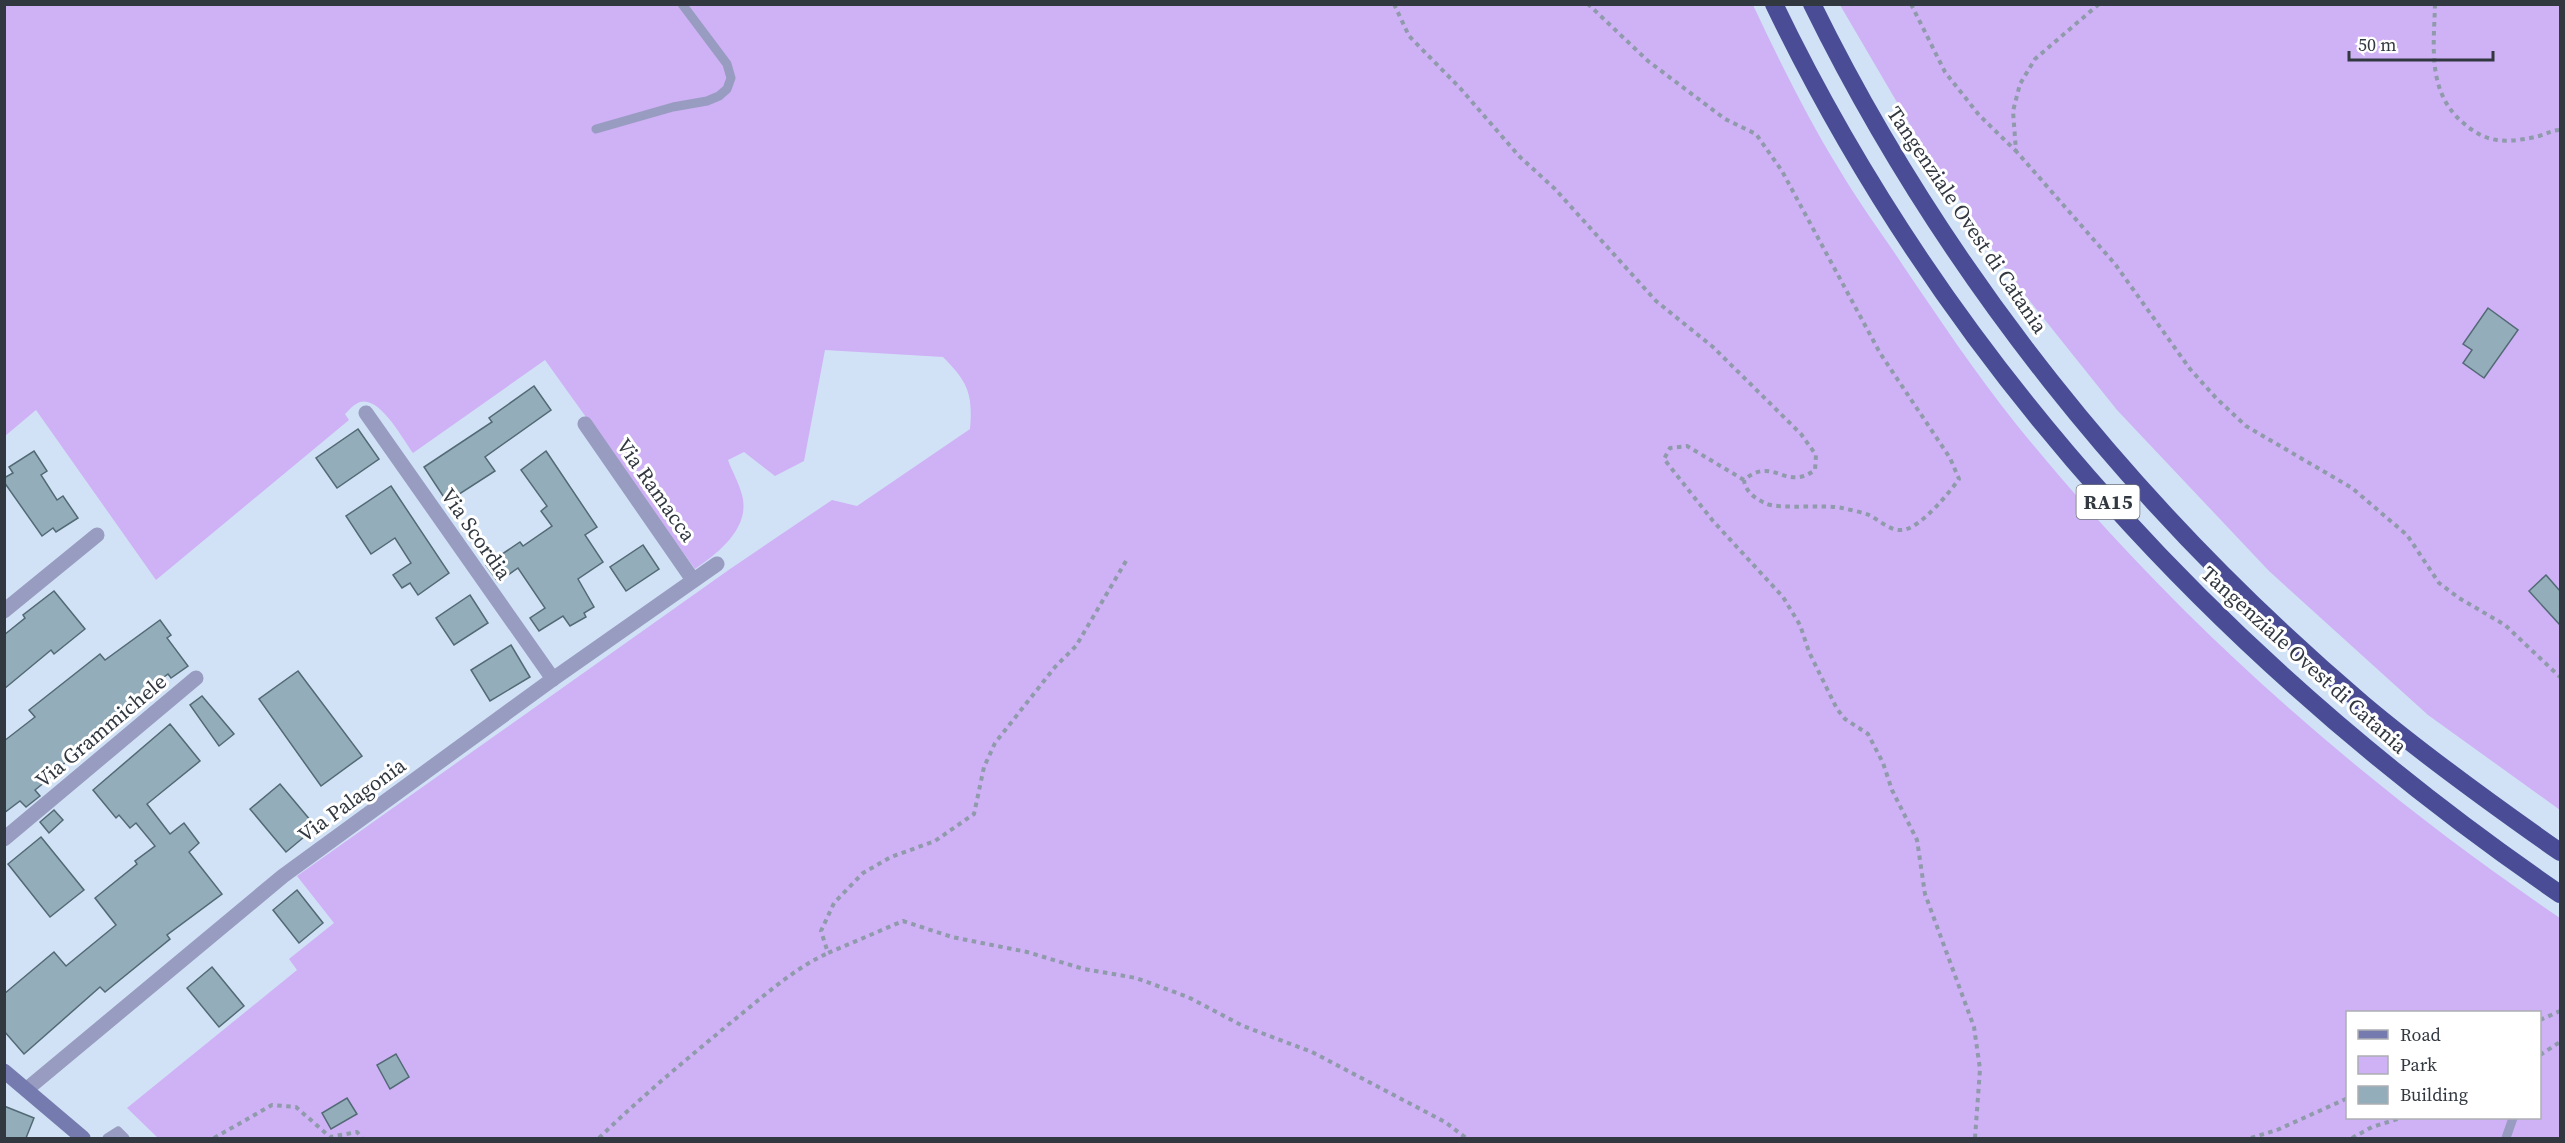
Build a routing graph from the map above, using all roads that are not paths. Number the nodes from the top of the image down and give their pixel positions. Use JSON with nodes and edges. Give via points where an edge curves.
{"nodes":[{"id":1,"x":682,"y":4,"type":"edge"},
{"id":2,"x":1774,"y":4,"type":"edge"},
{"id":3,"x":1812,"y":4,"type":"edge"},
{"id":4,"x":596,"y":129,"type":"dead end"},
{"id":5,"x":366,"y":413,"type":"dead end"},
{"id":6,"x":585,"y":424,"type":"dead end"},
{"id":7,"x":96,"y":535,"type":"dead end"},
{"id":8,"x":717,"y":564,"type":"dead end"},
{"id":9,"x":693,"y":580,"type":"junction"},
{"id":10,"x":7,"y":603,"type":"edge"},
{"id":11,"x":196,"y":678,"type":"dead end"},
{"id":12,"x":553,"y":679,"type":"junction"},
{"id":13,"x":4,"y":839,"type":"edge"},
{"id":14,"x":2560,"y":852,"type":"edge"},
{"id":15,"x":2560,"y":894,"type":"edge"},
{"id":16,"x":4,"y":1071,"type":"edge"},
{"id":17,"x":27,"y":1089,"type":"junction"},
{"id":18,"x":2513,"y":1119,"type":"edge"},
{"id":19,"x":82,"y":1138,"type":"edge"},
{"id":20,"x":107,"y":1138,"type":"edge"},
{"id":21,"x":125,"y":1138,"type":"edge"},
{"id":22,"x":2506,"y":1138,"type":"edge"}],
"edges":[{"from":1,"to":4,"type":"lane","via":[[727,63],[731,78],[727,89],[706,101]]},
{"from":2,"to":15,"type":"highway","name":"Tangenziale Ovest di Catania","number":"RA15","via":[[1836,124],[1946,299],[2019,397],[2108,502],[2224,623],[2280,675],[2399,775]]},
{"from":3,"to":14,"type":"highway","name":"Tangenziale Ovest di Catania","number":"RA15","via":[[1866,108],[1975,282],[2042,372],[2133,480],[2249,600],[2363,704]]},
{"from":5,"to":12,"type":"street","name":"Via Scordia"},
{"from":6,"to":9,"type":"street","name":"Via Ramacca"},
{"from":7,"to":10,"type":"street"},
{"from":8,"to":9,"type":"street","name":"Via Palagonia"},
{"from":9,"to":12,"type":"street","name":"Via Palagonia"},
{"from":11,"to":13,"type":"street","name":"Via Grammichele"},
{"from":12,"to":17,"type":"street","name":"Via Palagonia","via":[[283,876]]},
{"from":16,"to":17,"type":"street"},
{"from":17,"to":19,"type":"street"},
{"from":18,"to":22,"type":"lane"},
{"from":20,"to":21,"type":"lane","via":[[118,1131]]}]}
